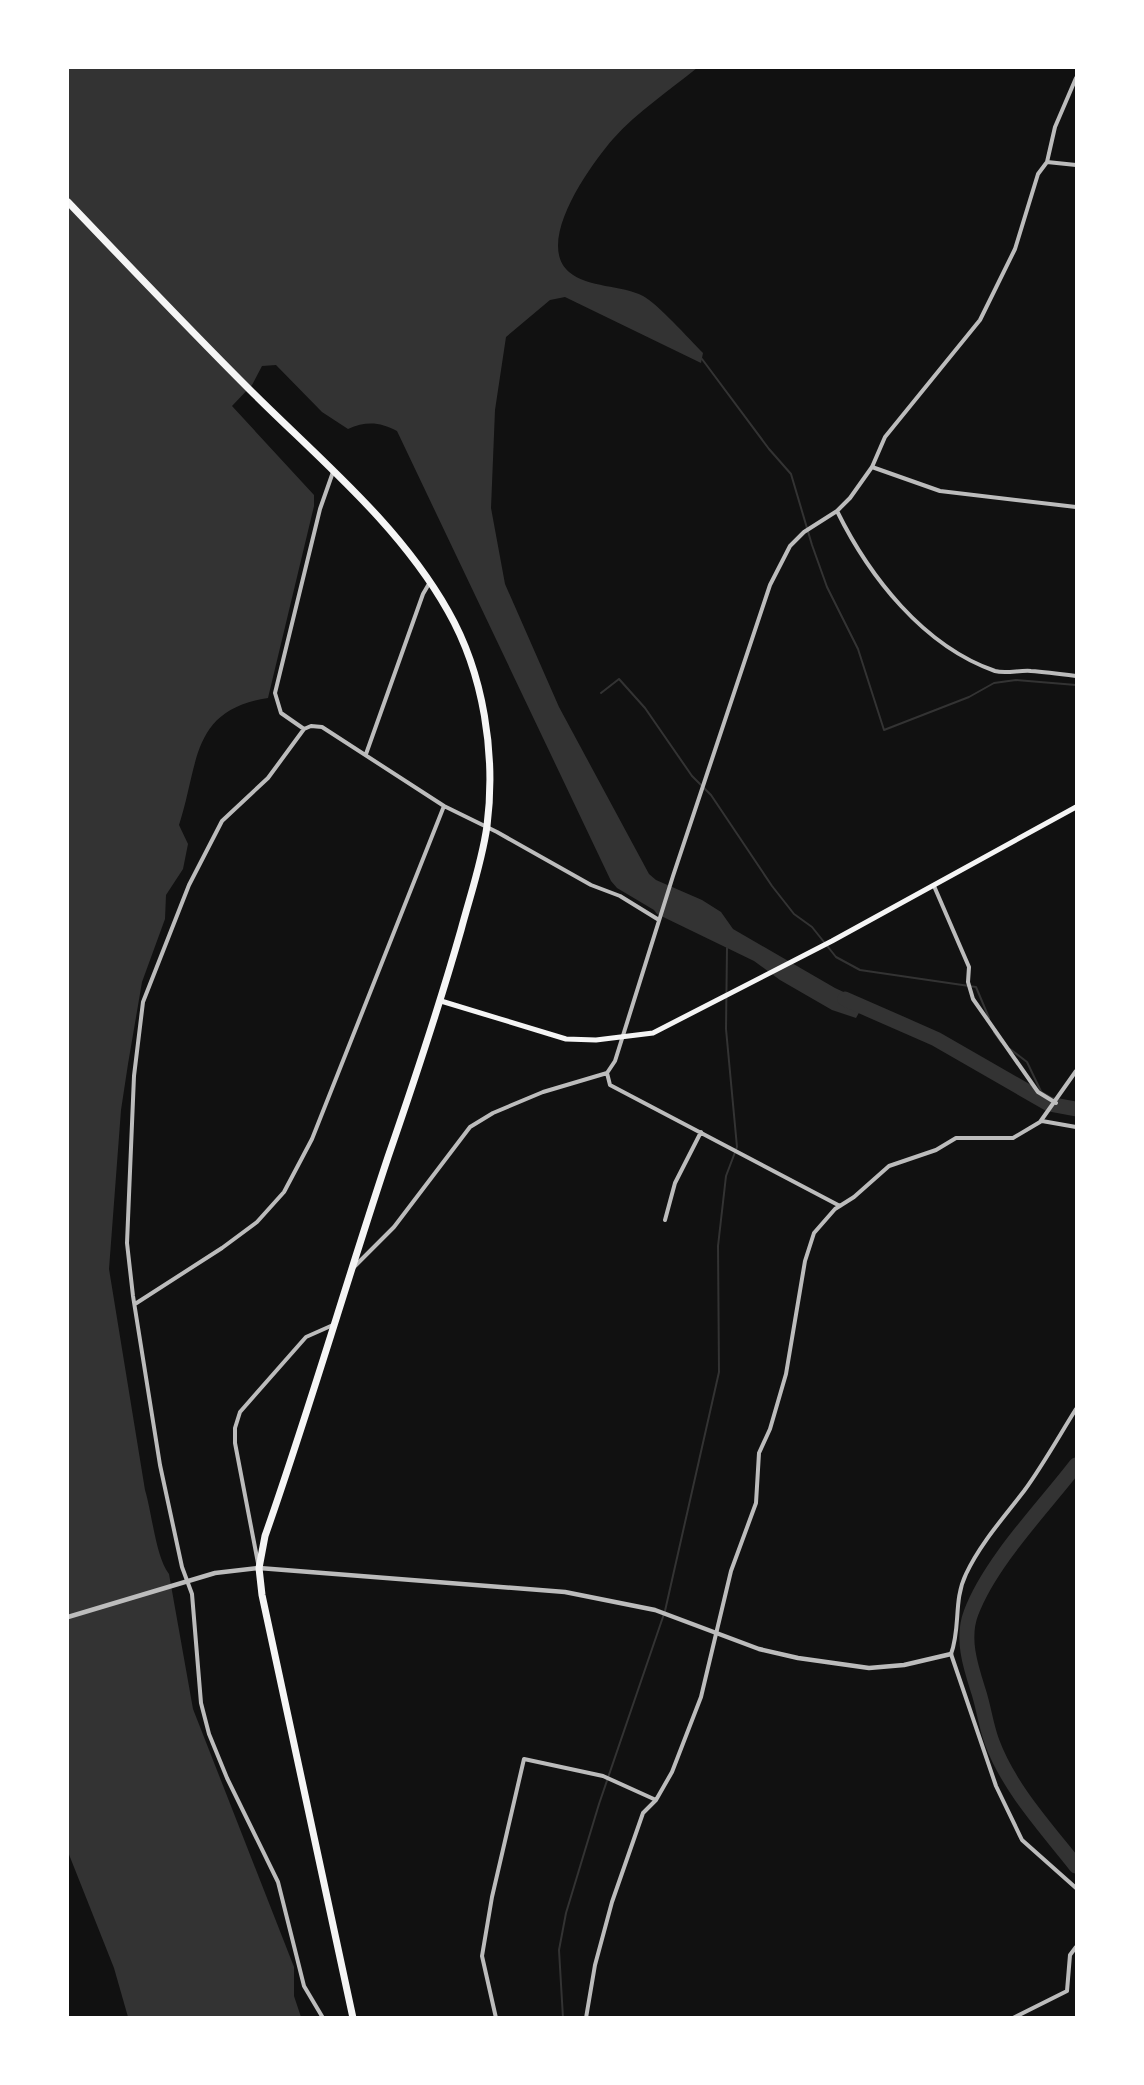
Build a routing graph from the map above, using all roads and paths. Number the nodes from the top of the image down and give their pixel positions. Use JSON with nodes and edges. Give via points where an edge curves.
{"nodes":[{"id":1,"x":1077,"y":78,"type":"edge"},
{"id":2,"x":1047,"y":162,"type":"junction"},
{"id":3,"x":1077,"y":165,"type":"edge"},
{"id":4,"x":68,"y":202,"type":"edge"},
{"id":5,"x":872,"y":467,"type":"junction"},
{"id":6,"x":333,"y":472,"type":"junction"},
{"id":7,"x":1077,"y":507,"type":"edge"},
{"id":8,"x":837,"y":511,"type":"junction"},
{"id":9,"x":430,"y":582,"type":"junction"},
{"id":10,"x":1077,"y":676,"type":"edge"},
{"id":11,"x":304,"y":729,"type":"junction"},
{"id":12,"x":366,"y":754,"type":"junction"},
{"id":13,"x":444,"y":806,"type":"junction"},
{"id":14,"x":1077,"y":807,"type":"edge"},
{"id":15,"x":487,"y":826,"type":"junction"},
{"id":16,"x":934,"y":886,"type":"junction"},
{"id":17,"x":659,"y":920,"type":"junction"},
{"id":18,"x":441,"y":1001,"type":"junction"},
{"id":19,"x":622,"y":1038,"type":"junction"},
{"id":20,"x":1077,"y":1071,"type":"edge"},
{"id":21,"x":607,"y":1073,"type":"junction"},
{"id":22,"x":1056,"y":1103,"type":"junction"},
{"id":23,"x":1041,"y":1121,"type":"junction"},
{"id":24,"x":1077,"y":1127,"type":"edge"},
{"id":25,"x":701,"y":1132,"type":"junction"},
{"id":26,"x":840,"y":1206,"type":"junction"},
{"id":27,"x":665,"y":1220,"type":"dead end"},
{"id":28,"x":350,"y":1271,"type":"junction"},
{"id":29,"x":135,"y":1304,"type":"junction"},
{"id":30,"x":333,"y":1324,"type":"junction"},
{"id":31,"x":1077,"y":1409,"type":"edge"},
{"id":32,"x":259,"y":1568,"type":"junction"},
{"id":33,"x":188,"y":1582,"type":"junction"},
{"id":34,"x":68,"y":1617,"type":"edge"},
{"id":35,"x":717,"y":1631,"type":"junction"},
{"id":36,"x":951,"y":1654,"type":"junction"},
{"id":37,"x":656,"y":1800,"type":"junction"},
{"id":38,"x":1077,"y":1888,"type":"edge"},
{"id":39,"x":1077,"y":1947,"type":"edge"},
{"id":40,"x":323,"y":2018,"type":"edge"},
{"id":41,"x":353,"y":2018,"type":"edge"},
{"id":42,"x":496,"y":2018,"type":"edge"},
{"id":43,"x":586,"y":2018,"type":"edge"},
{"id":44,"x":1013,"y":2018,"type":"edge"}],
"edges":[{"from":1,"to":2,"type":"street","via":[[1055,127]]},
{"from":2,"to":3,"type":"street"},
{"from":2,"to":5,"type":"street","via":[[1038,174],[1015,249],[980,320],[885,437]]},
{"from":4,"to":6,"type":"highway"},
{"from":5,"to":7,"type":"street","via":[[940,491]]},
{"from":5,"to":8,"type":"street"},
{"from":6,"to":9,"type":"highway","via":[[394,534]]},
{"from":6,"to":11,"type":"street","via":[[320,509],[275,693],[281,713]]},
{"from":8,"to":10,"type":"street","via":[[864,561],[912,618],[959,653],[997,672]]},
{"from":8,"to":17,"type":"street","via":[[790,546],[770,585]]},
{"from":9,"to":12,"type":"street"},
{"from":9,"to":15,"type":"highway","via":[[458,629],[477,684],[488,749]]},
{"from":11,"to":12,"type":"street","via":[[321,727]]},
{"from":11,"to":29,"type":"street","via":[[268,778],[222,821],[189,885],[143,1002],[134,1076],[128,1220]]},
{"from":12,"to":13,"type":"street"},
{"from":13,"to":15,"type":"street"},
{"from":13,"to":29,"type":"street","via":[[312,1138],[284,1192],[257,1222],[231,1242]]},
{"from":14,"to":16,"type":"main road"},
{"from":15,"to":17,"type":"street"},
{"from":15,"to":18,"type":"highway"},
{"from":16,"to":19,"type":"main road","via":[[653,1033]]},
{"from":16,"to":22,"type":"street","via":[[969,967],[973,999],[1038,1092]]},
{"from":17,"to":19,"type":"street"},
{"from":18,"to":19,"type":"main road","via":[[566,1039]]},
{"from":18,"to":28,"type":"highway"},
{"from":19,"to":21,"type":"street"},
{"from":20,"to":22,"type":"street"},
{"from":21,"to":25,"type":"street","via":[[610,1085]]},
{"from":21,"to":28,"type":"street","via":[[543,1092],[470,1127],[394,1227]]},
{"from":22,"to":23,"type":"street"},
{"from":23,"to":24,"type":"street"},
{"from":23,"to":26,"type":"street","via":[[1013,1138],[956,1137],[936,1150],[889,1166]]},
{"from":25,"to":26,"type":"street"},
{"from":25,"to":27,"type":"street","via":[[675,1183]]},
{"from":26,"to":35,"type":"street","via":[[814,1233],[805,1261],[786,1374],[759,1453],[756,1503],[731,1571]]},
{"from":28,"to":30,"type":"highway"},
{"from":29,"to":33,"type":"street","via":[[160,1465]]},
{"from":30,"to":32,"type":"highway","via":[[265,1536]]},
{"from":30,"to":32,"type":"street","via":[[306,1337],[240,1412],[235,1428]]},
{"from":31,"to":36,"type":"street","via":[[966,1573],[957,1597],[958,1635]]},
{"from":32,"to":33,"type":"street","via":[[215,1573]]},
{"from":32,"to":35,"type":"street","via":[[565,1592],[655,1610]]},
{"from":32,"to":41,"type":"highway"},
{"from":33,"to":34,"type":"street"},
{"from":33,"to":40,"type":"street","via":[[201,1703],[209,1734],[278,1882],[304,1986]]},
{"from":35,"to":36,"type":"street","via":[[759,1649],[869,1668]]},
{"from":35,"to":37,"type":"street","via":[[686,1739]]},
{"from":36,"to":38,"type":"street","via":[[996,1786],[1023,1840]]},
{"from":37,"to":42,"type":"street","via":[[603,1776],[524,1758],[484,1939],[483,1963]]},
{"from":37,"to":43,"type":"street","via":[[643,1813],[612,1902]]},
{"from":39,"to":44,"type":"street","via":[[1070,1955],[1067,1991]]}]}
